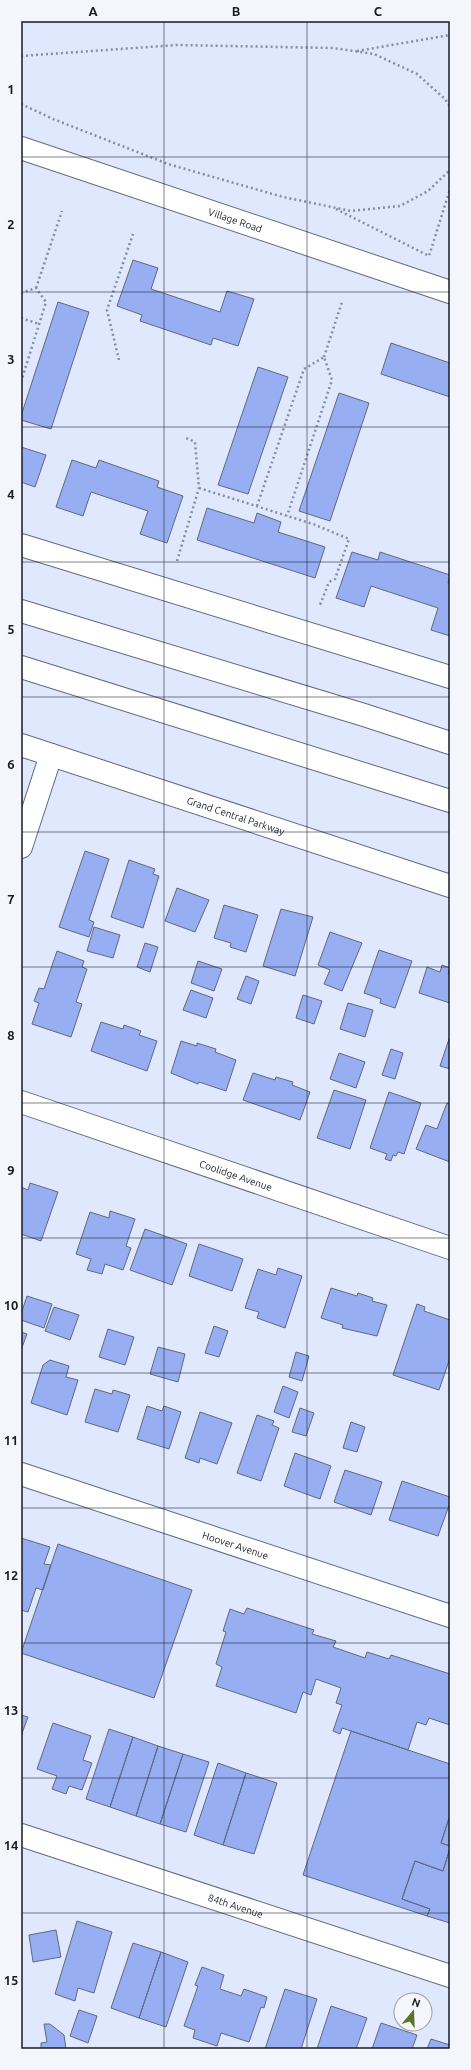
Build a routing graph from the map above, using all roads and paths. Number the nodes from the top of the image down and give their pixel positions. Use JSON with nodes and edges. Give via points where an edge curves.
{"nodes":[{"id":1,"x":450,"y":35,"type":"edge"},
{"id":2,"x":354,"y":52,"type":"junction"},
{"id":3,"x":21,"y":56,"type":"edge"},
{"id":4,"x":21,"y":104,"type":"edge"},
{"id":5,"x":450,"y":107,"type":"edge"},
{"id":6,"x":21,"y":148,"type":"edge"},
{"id":7,"x":450,"y":170,"type":"edge"},
{"id":8,"x":450,"y":189,"type":"edge"},
{"id":9,"x":332,"y":207,"type":"junction"},
{"id":10,"x":62,"y":211,"type":"dead end"},
{"id":11,"x":133,"y":234,"type":"dead end"},
{"id":12,"x":36,"y":288,"type":"junction"},
{"id":13,"x":450,"y":292,"type":"edge"},
{"id":14,"x":21,"y":293,"type":"edge"},
{"id":15,"x":342,"y":302,"type":"dead end"},
{"id":16,"x":21,"y":318,"type":"edge"},
{"id":17,"x":39,"y":324,"type":"junction"},
{"id":18,"x":324,"y":357,"type":"junction"},
{"id":19,"x":119,"y":360,"type":"dead end"},
{"id":20,"x":21,"y":382,"type":"edge"},
{"id":21,"x":186,"y":438,"type":"dead end"},
{"id":22,"x":199,"y":488,"type":"junction"},
{"id":23,"x":257,"y":506,"type":"junction"},
{"id":24,"x":288,"y":516,"type":"junction"},
{"id":25,"x":21,"y":545,"type":"edge"},
{"id":26,"x":176,"y":561,"type":"dead end"},
{"id":27,"x":320,"y":605,"type":"dead end"},
{"id":28,"x":21,"y":611,"type":"edge"},
{"id":29,"x":21,"y":667,"type":"edge"},
{"id":30,"x":450,"y":677,"type":"edge"},
{"id":31,"x":450,"y":743,"type":"edge"},
{"id":32,"x":21,"y":745,"type":"edge"},
{"id":33,"x":51,"y":754,"type":"junction"},
{"id":34,"x":450,"y":801,"type":"edge"},
{"id":35,"x":21,"y":847,"type":"edge"},
{"id":36,"x":450,"y":886,"type":"edge"},
{"id":37,"x":21,"y":1102,"type":"edge"},
{"id":38,"x":450,"y":1248,"type":"edge"},
{"id":39,"x":21,"y":1474,"type":"edge"},
{"id":40,"x":450,"y":1616,"type":"edge"},
{"id":41,"x":21,"y":1835,"type":"edge"},
{"id":42,"x":450,"y":1976,"type":"edge"}],
"edges":[{"from":1,"to":2,"type":"path"},
{"from":2,"to":3,"type":"path","via":[[333,48],[177,45]]},
{"from":2,"to":5,"type":"path","via":[[374,54],[416,74],[445,99]]},
{"from":4,"to":9,"type":"path","via":[[168,164],[283,197]]},
{"from":6,"to":13,"type":"main road","name":"Village Road"},
{"from":7,"to":9,"type":"path","via":[[428,191],[400,206],[351,211]]},
{"from":8,"to":9,"type":"path","via":[[429,256]]},
{"from":10,"to":12,"type":"path"},
{"from":11,"to":19,"type":"path","via":[[108,310]]},
{"from":12,"to":14,"type":"path"},
{"from":12,"to":17,"type":"path","via":[[46,302]]},
{"from":15,"to":18,"type":"path"},
{"from":16,"to":17,"type":"path"},
{"from":17,"to":20,"type":"path"},
{"from":18,"to":23,"type":"path","via":[[304,369]]},
{"from":18,"to":24,"type":"path","via":[[332,380]]},
{"from":21,"to":22,"type":"path","via":[[196,442]]},
{"from":22,"to":23,"type":"path"},
{"from":22,"to":26,"type":"path"},
{"from":23,"to":24,"type":"path"},
{"from":24,"to":27,"type":"path","via":[[349,539],[335,579],[329,582]]},
{"from":25,"to":30,"type":"main road"},
{"from":28,"to":31,"type":"main road"},
{"from":29,"to":34,"type":"main road"},
{"from":32,"to":33,"type":"main road","name":"Grand Central Parkway"},
{"from":33,"to":35,"type":"main road"},
{"from":33,"to":36,"type":"main road","name":"Grand Central Parkway"},
{"from":37,"to":38,"type":"main road","name":"Coolidge Avenue"},
{"from":39,"to":40,"type":"main road","name":"Hoover Avenue"},
{"from":41,"to":42,"type":"main road","name":"84th Avenue"}]}
